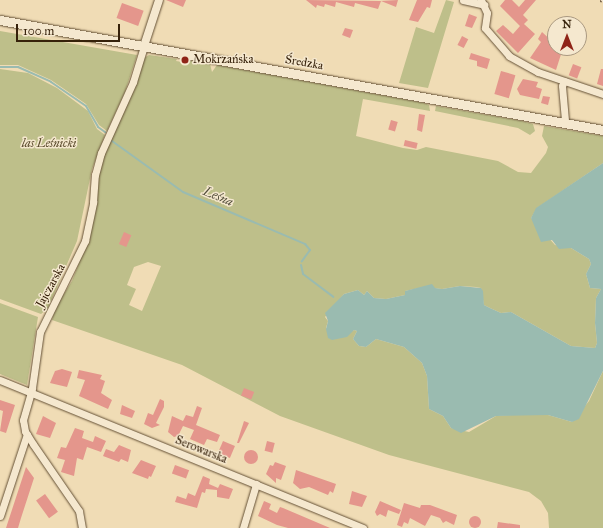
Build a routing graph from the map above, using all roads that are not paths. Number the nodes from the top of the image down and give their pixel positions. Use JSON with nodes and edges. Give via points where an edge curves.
{"nodes":[{"id":1,"x":160,"y":0,"type":"edge"},
{"id":2,"x":463,"y":0,"type":"edge"},
{"id":3,"x":482,"y":2,"type":"edge"},
{"id":4,"x":0,"y":20,"type":"edge"},
{"id":5,"x":144,"y":46,"type":"junction"},
{"id":6,"x":564,"y":81,"type":"junction"},
{"id":7,"x":603,"y":94,"type":"edge"},
{"id":8,"x":565,"y":123,"type":"junction"},
{"id":9,"x":603,"y":130,"type":"edge"},
{"id":10,"x":0,"y":380,"type":"edge"},
{"id":11,"x":31,"y":392,"type":"junction"},
{"id":12,"x":27,"y":434,"type":"junction"},
{"id":13,"x":256,"y":484,"type":"junction"},
{"id":14,"x":0,"y":516,"type":"edge"},
{"id":15,"x":82,"y":528,"type":"edge"},
{"id":16,"x":243,"y":528,"type":"edge"},
{"id":17,"x":363,"y":528,"type":"edge"}],
"edges":[{"from":1,"to":5,"type":"street"},
{"from":2,"to":3,"type":"street"},
{"from":3,"to":6,"type":"street","via":[[487,13],[485,28],[509,56],[524,66]]},
{"from":4,"to":5,"type":"main road","name":"Średzka"},
{"from":5,"to":8,"type":"main road","name":"Średzka"},
{"from":5,"to":11,"type":"street","name":"Jajczarska","via":[[133,82],[101,153],[85,240],[63,290],[40,332]]},
{"from":6,"to":7,"type":"street"},
{"from":6,"to":8,"type":"street","via":[[562,86]]},
{"from":8,"to":9,"type":"main road","name":"Średzka"},
{"from":10,"to":11,"type":"street","name":"Serowarska"},
{"from":11,"to":12,"type":"street","name":"Jajczarska","via":[[23,420]]},
{"from":11,"to":13,"type":"street","name":"Serowarska"},
{"from":12,"to":14,"type":"street"},
{"from":12,"to":15,"type":"street","name":"Jajczarska","via":[[79,511]]},
{"from":13,"to":16,"type":"street"},
{"from":13,"to":17,"type":"street","name":"Serowarska"}]}
